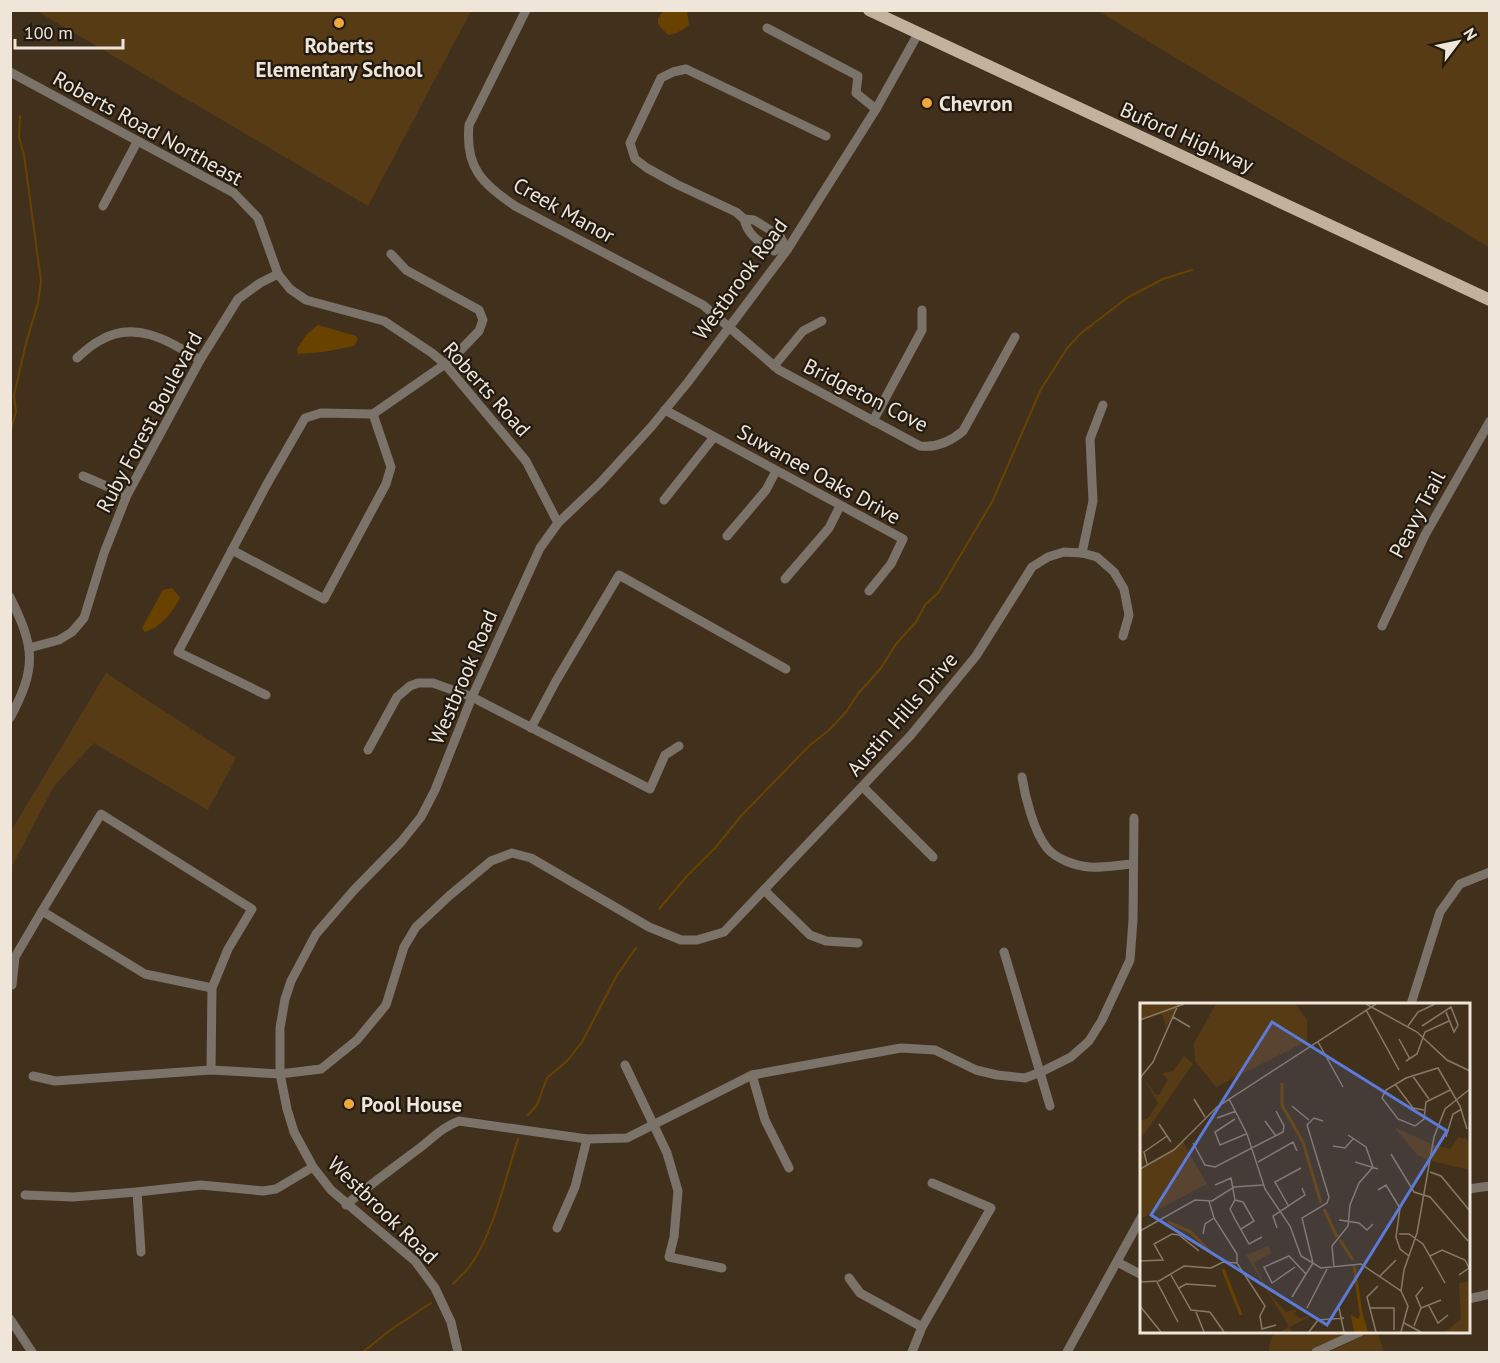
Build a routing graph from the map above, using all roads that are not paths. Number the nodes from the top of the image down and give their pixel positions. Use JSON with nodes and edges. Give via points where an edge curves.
{"nodes":[{"id":1,"x":526,"y":10,"type":"edge"},
{"id":2,"x":869,"y":10,"type":"edge"},
{"id":3,"x":767,"y":28,"type":"dead end"},
{"id":4,"x":919,"y":32,"type":"junction"},
{"id":5,"x":10,"y":72,"type":"edge"},
{"id":6,"x":876,"y":110,"type":"junction"},
{"id":7,"x":826,"y":136,"type":"dead end"},
{"id":8,"x":137,"y":142,"type":"junction"},
{"id":9,"x":103,"y":206,"type":"dead end"},
{"id":10,"x":744,"y":219,"type":"junction"},
{"id":11,"x":785,"y":248,"type":"junction"},
{"id":12,"x":391,"y":254,"type":"dead end"},
{"id":13,"x":278,"y":274,"type":"junction"},
{"id":14,"x":290,"y":289,"type":"joint"},
{"id":15,"x":1490,"y":300,"type":"edge"},
{"id":16,"x":922,"y":310,"type":"dead end"},
{"id":17,"x":822,"y":321,"type":"dead end"},
{"id":18,"x":728,"y":328,"type":"junction"},
{"id":19,"x":1015,"y":337,"type":"dead end"},
{"id":20,"x":77,"y":358,"type":"dead end"},
{"id":21,"x":200,"y":360,"type":"junction"},
{"id":22,"x":445,"y":364,"type":"junction"},
{"id":23,"x":774,"y":366,"type":"junction"},
{"id":24,"x":1103,"y":405,"type":"dead end"},
{"id":25,"x":665,"y":410,"type":"junction"},
{"id":26,"x":373,"y":414,"type":"junction"},
{"id":27,"x":873,"y":421,"type":"junction"},
{"id":28,"x":1490,"y":422,"type":"edge"},
{"id":29,"x":714,"y":437,"type":"junction"},
{"id":30,"x":776,"y":471,"type":"junction"},
{"id":31,"x":83,"y":476,"type":"dead end"},
{"id":32,"x":127,"y":495,"type":"junction"},
{"id":33,"x":664,"y":500,"type":"dead end"},
{"id":34,"x":840,"y":506,"type":"junction"},
{"id":35,"x":558,"y":523,"type":"junction"},
{"id":36,"x":727,"y":536,"type":"dead end"},
{"id":37,"x":232,"y":550,"type":"junction"},
{"id":38,"x":1083,"y":553,"type":"junction"},
{"id":39,"x":785,"y":579,"type":"dead end"},
{"id":40,"x":869,"y":591,"type":"dead end"},
{"id":41,"x":10,"y":597,"type":"edge"},
{"id":42,"x":1382,"y":626,"type":"dead end"},
{"id":43,"x":1123,"y":636,"type":"dead end"},
{"id":44,"x":29,"y":648,"type":"junction"},
{"id":45,"x":786,"y":669,"type":"dead end"},
{"id":46,"x":266,"y":695,"type":"dead end"},
{"id":47,"x":472,"y":697,"type":"junction"},
{"id":48,"x":10,"y":718,"type":"edge"},
{"id":49,"x":531,"y":728,"type":"junction"},
{"id":50,"x":679,"y":746,"type":"dead end"},
{"id":51,"x":368,"y":750,"type":"dead end"},
{"id":52,"x":1022,"y":777,"type":"dead end"},
{"id":53,"x":863,"y":787,"type":"junction"},
{"id":54,"x":1134,"y":818,"type":"dead end"},
{"id":55,"x":933,"y":857,"type":"dead end"},
{"id":56,"x":1132,"y":864,"type":"junction"},
{"id":57,"x":1490,"y":872,"type":"edge"},
{"id":58,"x":764,"y":890,"type":"junction"},
{"id":59,"x":42,"y":910,"type":"junction"},
{"id":60,"x":858,"y":943,"type":"dead end"},
{"id":61,"x":1004,"y":952,"type":"dead end"},
{"id":62,"x":12,"y":985,"type":"dead end"},
{"id":63,"x":213,"y":988,"type":"junction"},
{"id":64,"x":1412,"y":1003,"type":"edge"},
{"id":65,"x":625,"y":1065,"type":"dead end"},
{"id":66,"x":211,"y":1070,"type":"junction"},
{"id":67,"x":1041,"y":1072,"type":"junction"},
{"id":68,"x":280,"y":1074,"type":"junction"},
{"id":69,"x":752,"y":1075,"type":"junction"},
{"id":70,"x":33,"y":1076,"type":"dead end"},
{"id":71,"x":1050,"y":1106,"type":"dead end"},
{"id":72,"x":652,"y":1125,"type":"junction"},
{"id":73,"x":587,"y":1139,"type":"junction"},
{"id":74,"x":313,"y":1167,"type":"junction"},
{"id":75,"x":789,"y":1168,"type":"dead end"},
{"id":76,"x":932,"y":1183,"type":"dead end"},
{"id":77,"x":1490,"y":1186,"type":"edge"},
{"id":78,"x":1470,"y":1189,"type":"edge"},
{"id":79,"x":137,"y":1192,"type":"junction"},
{"id":80,"x":25,"y":1195,"type":"dead end"},
{"id":81,"x":346,"y":1205,"type":"junction"},
{"id":82,"x":1140,"y":1220,"type":"edge"},
{"id":83,"x":557,"y":1228,"type":"dead end"},
{"id":84,"x":141,"y":1252,"type":"dead end"},
{"id":85,"x":1117,"y":1262,"type":"junction"},
{"id":86,"x":723,"y":1268,"type":"dead end"},
{"id":87,"x":1140,"y":1274,"type":"edge"},
{"id":88,"x":849,"y":1278,"type":"dead end"},
{"id":89,"x":1490,"y":1294,"type":"edge"},
{"id":90,"x":1470,"y":1299,"type":"edge"},
{"id":91,"x":11,"y":1320,"type":"edge"},
{"id":92,"x":922,"y":1327,"type":"junction"},
{"id":93,"x":1358,"y":1333,"type":"edge"},
{"id":94,"x":32,"y":1353,"type":"edge"},
{"id":95,"x":458,"y":1353,"type":"edge"},
{"id":96,"x":912,"y":1353,"type":"edge"},
{"id":97,"x":1067,"y":1353,"type":"edge"},
{"id":98,"x":1316,"y":1353,"type":"edge"}],
"edges":[{"from":1,"to":18,"type":"street","name":"Creek Manor","via":[[469,125],[468,140],[477,174],[515,206],[703,305]]},
{"from":2,"to":4,"type":"main road","name":"Buford Highway"},
{"from":3,"to":6,"type":"street","via":[[858,76],[855,93]]},
{"from":4,"to":6,"type":"street","name":"Westbrook Road"},
{"from":4,"to":15,"type":"main road","name":"Buford Highway"},
{"from":5,"to":8,"type":"street","name":"Roberts Road Northeast"},
{"from":6,"to":11,"type":"street","name":"Westbrook Road"},
{"from":7,"to":10,"type":"street","via":[[686,69],[662,78],[630,143],[635,159]]},
{"from":8,"to":9,"type":"street"},
{"from":8,"to":13,"type":"street","name":"Roberts Road Northeast","via":[[215,182],[241,200],[258,218]]},
{"from":10,"to":11,"type":"street","via":[[754,220],[780,236]]},
{"from":10,"to":11,"type":"street","via":[[747,231],[762,243],[774,251]]},
{"from":11,"to":18,"type":"street","name":"Westbrook Road"},
{"from":12,"to":22,"type":"street","via":[[406,270],[479,310],[483,320],[479,331]]},
{"from":13,"to":14,"type":"street","name":"Roberts Road Northeast"},
{"from":13,"to":21,"type":"street","name":"Ruby Forest Boulevard","via":[[238,299]]},
{"from":14,"to":22,"type":"street","name":"Roberts Road","via":[[306,300],[384,321]]},
{"from":16,"to":27,"type":"street","via":[[922,330]]},
{"from":17,"to":23,"type":"street","via":[[803,331]]},
{"from":18,"to":23,"type":"street","name":"Bridgeton Cove"},
{"from":18,"to":25,"type":"street","name":"Westbrook Road"},
{"from":19,"to":27,"type":"street","name":"Bridgeton Cove","via":[[963,431],[954,439],[931,447],[920,446]]},
{"from":20,"to":21,"type":"street","via":[[100,340],[136,331],[163,339]]},
{"from":21,"to":32,"type":"street","name":"Ruby Forest Boulevard"},
{"from":22,"to":26,"type":"street"},
{"from":22,"to":35,"type":"street","name":"Roberts Road","via":[[526,461]]},
{"from":23,"to":27,"type":"street","name":"Bridgeton Cove"},
{"from":24,"to":38,"type":"street","via":[[1090,439],[1093,501]]},
{"from":25,"to":29,"type":"street","name":"Suwanee Oaks Drive"},
{"from":25,"to":35,"type":"street","name":"Westbrook Road"},
{"from":26,"to":37,"type":"street","via":[[321,413],[305,418]]},
{"from":26,"to":37,"type":"street","via":[[391,467],[386,484],[324,599]]},
{"from":28,"to":42,"type":"street","name":"Peavy Trail","via":[[1425,535]]},
{"from":29,"to":30,"type":"street","name":"Suwanee Oaks Drive"},
{"from":29,"to":33,"type":"street"},
{"from":30,"to":34,"type":"street","name":"Suwanee Oaks Drive"},
{"from":30,"to":36,"type":"street","via":[[766,490]]},
{"from":31,"to":32,"type":"street"},
{"from":32,"to":44,"type":"street","name":"Ruby Forest Boulevard","via":[[84,618],[60,640]]},
{"from":34,"to":39,"type":"street","via":[[829,528]]},
{"from":34,"to":40,"type":"street","name":"Suwanee Oaks Drive","via":[[903,539],[891,564]]},
{"from":35,"to":47,"type":"street","name":"Westbrook Road","via":[[540,548]]},
{"from":37,"to":46,"type":"street","via":[[178,652]]},
{"from":38,"to":43,"type":"street","via":[[1096,557],[1114,572],[1124,589],[1129,615]]},
{"from":38,"to":53,"type":"street","name":"Austin Hills Drive","via":[[1064,552],[1032,567],[976,657]]},
{"from":41,"to":44,"type":"street"},
{"from":44,"to":48,"type":"street","via":[[31,664],[24,692]]},
{"from":45,"to":49,"type":"street","via":[[619,575]]},
{"from":47,"to":49,"type":"street"},
{"from":47,"to":51,"type":"street","via":[[434,683],[410,686],[396,697]]},
{"from":47,"to":68,"type":"street","name":"Westbrook Road","via":[[421,817],[330,916],[304,953],[285,999],[280,1028]]},
{"from":49,"to":50,"type":"street","via":[[650,789],[665,755]]},
{"from":52,"to":56,"type":"street","via":[[1025,795],[1047,848],[1073,863],[1090,867]]},
{"from":53,"to":55,"type":"street"},
{"from":53,"to":58,"type":"street","name":"Austin Hills Drive"},
{"from":54,"to":56,"type":"street"},
{"from":56,"to":67,"type":"street","via":[[1130,960],[1089,1041],[1071,1057]]},
{"from":57,"to":64,"type":"street","via":[[1460,884],[1440,912]]},
{"from":58,"to":60,"type":"street","via":[[810,935],[825,941]]},
{"from":58,"to":68,"type":"street","name":"Austin Hills Drive","via":[[724,932],[681,940],[651,928],[531,858],[512,853],[491,861],[416,927],[405,947],[386,1005],[357,1040],[321,1069]]},
{"from":59,"to":62,"type":"street","via":[[15,957]]},
{"from":59,"to":63,"type":"street","via":[[145,974]]},
{"from":59,"to":63,"type":"street","via":[[101,814],[252,909],[228,949]]},
{"from":61,"to":67,"type":"street"},
{"from":63,"to":66,"type":"street"},
{"from":65,"to":72,"type":"street"},
{"from":66,"to":68,"type":"street","name":"Austin Hills Drive"},
{"from":66,"to":70,"type":"street","name":"Austin Hills Drive","via":[[55,1081]]},
{"from":67,"to":69,"type":"street","via":[[1025,1078],[997,1075],[976,1070],[935,1050],[901,1048]]},
{"from":67,"to":71,"type":"street"},
{"from":68,"to":74,"type":"street","name":"Westbrook Road","via":[[294,1132]]},
{"from":69,"to":72,"type":"street"},
{"from":69,"to":75,"type":"street","via":[[765,1120]]},
{"from":72,"to":73,"type":"street","via":[[627,1138]]},
{"from":72,"to":86,"type":"street","via":[[667,1153],[678,1191],[669,1257]]},
{"from":73,"to":81,"type":"street","via":[[459,1120],[441,1129]]},
{"from":73,"to":83,"type":"street","via":[[575,1187]]},
{"from":74,"to":79,"type":"street","via":[[276,1189],[263,1191],[201,1185]]},
{"from":74,"to":81,"type":"street","name":"Westbrook Road"},
{"from":76,"to":92,"type":"street","via":[[991,1208]]},
{"from":77,"to":78,"type":"street"},
{"from":79,"to":80,"type":"street","via":[[73,1197]]},
{"from":79,"to":84,"type":"street"},
{"from":81,"to":95,"type":"street","name":"Westbrook Road","via":[[415,1261],[435,1288],[451,1322]]},
{"from":82,"to":85,"type":"street"},
{"from":85,"to":87,"type":"street"},
{"from":85,"to":97,"type":"street"},
{"from":88,"to":92,"type":"street","via":[[860,1293]]},
{"from":89,"to":90,"type":"street"},
{"from":91,"to":94,"type":"street"},
{"from":92,"to":96,"type":"street"},
{"from":93,"to":98,"type":"street"}]}
